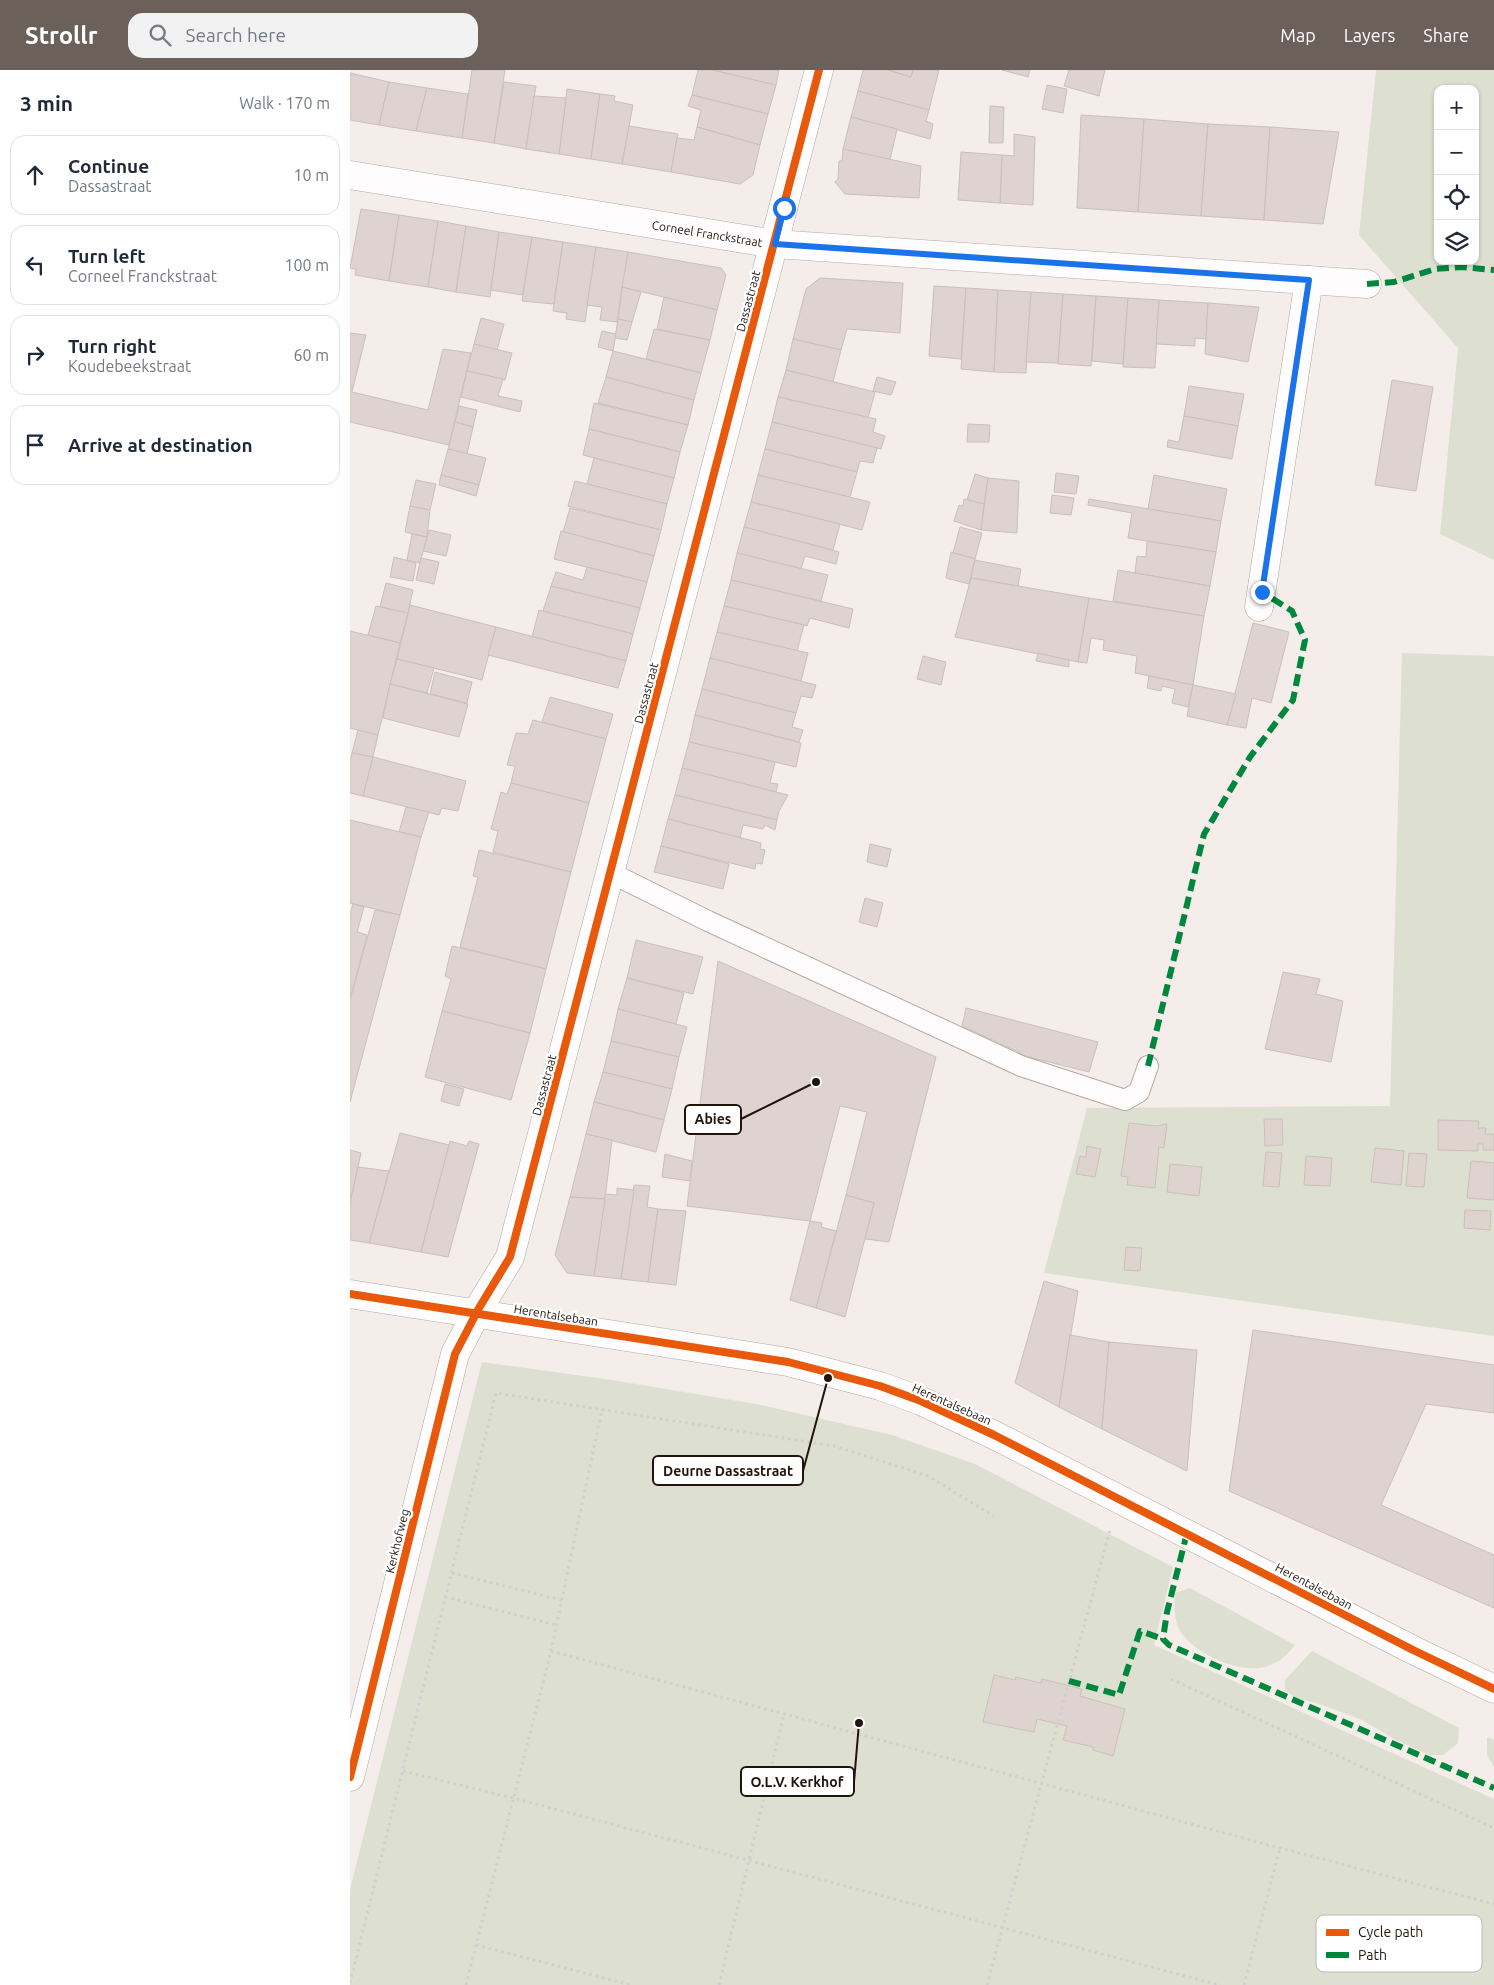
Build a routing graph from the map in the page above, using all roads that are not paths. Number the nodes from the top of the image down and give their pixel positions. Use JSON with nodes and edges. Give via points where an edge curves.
{"nodes":[{"id":1,"x":819,"y":70,"type":"edge"},
{"id":2,"x":350,"y":175,"type":"edge"},
{"id":3,"x":775,"y":244,"type":"junction"},
{"id":4,"x":1309,"y":280,"type":"junction"},
{"id":5,"x":1367,"y":284,"type":"dead end"},
{"id":6,"x":1259,"y":607,"type":"dead end"},
{"id":7,"x":611,"y":872,"type":"junction"},
{"id":8,"x":1148,"y":1066,"type":"dead end"},
{"id":9,"x":350,"y":1294,"type":"edge"},
{"id":10,"x":476,"y":1314,"type":"junction"},
{"id":11,"x":1494,"y":1688,"type":"edge"},
{"id":12,"x":350,"y":1778,"type":"edge"}],
"edges":[{"from":1,"to":3,"type":"street","name":"Dassastraat"},
{"from":2,"to":3,"type":"street","name":"Corneel Franckstraat"},
{"from":3,"to":4,"type":"street","name":"Corneel Franckstraat"},
{"from":3,"to":7,"type":"street","name":"Dassastraat"},
{"from":4,"to":5,"type":"street","name":"Corneel Franckstraat"},
{"from":4,"to":6,"type":"street"},
{"from":7,"to":8,"type":"lane","via":[[708,921],[1021,1066],[1125,1100],[1140,1092]]},
{"from":7,"to":10,"type":"street","name":"Dassastraat","via":[[510,1257]]},
{"from":9,"to":10,"type":"street","name":"Herentalsebaan"},
{"from":10,"to":11,"type":"street","name":"Herentalsebaan","via":[[788,1362],[838,1374],[921,1401]]},
{"from":10,"to":12,"type":"street","name":"Kerkhofweg","via":[[455,1354]]}]}
